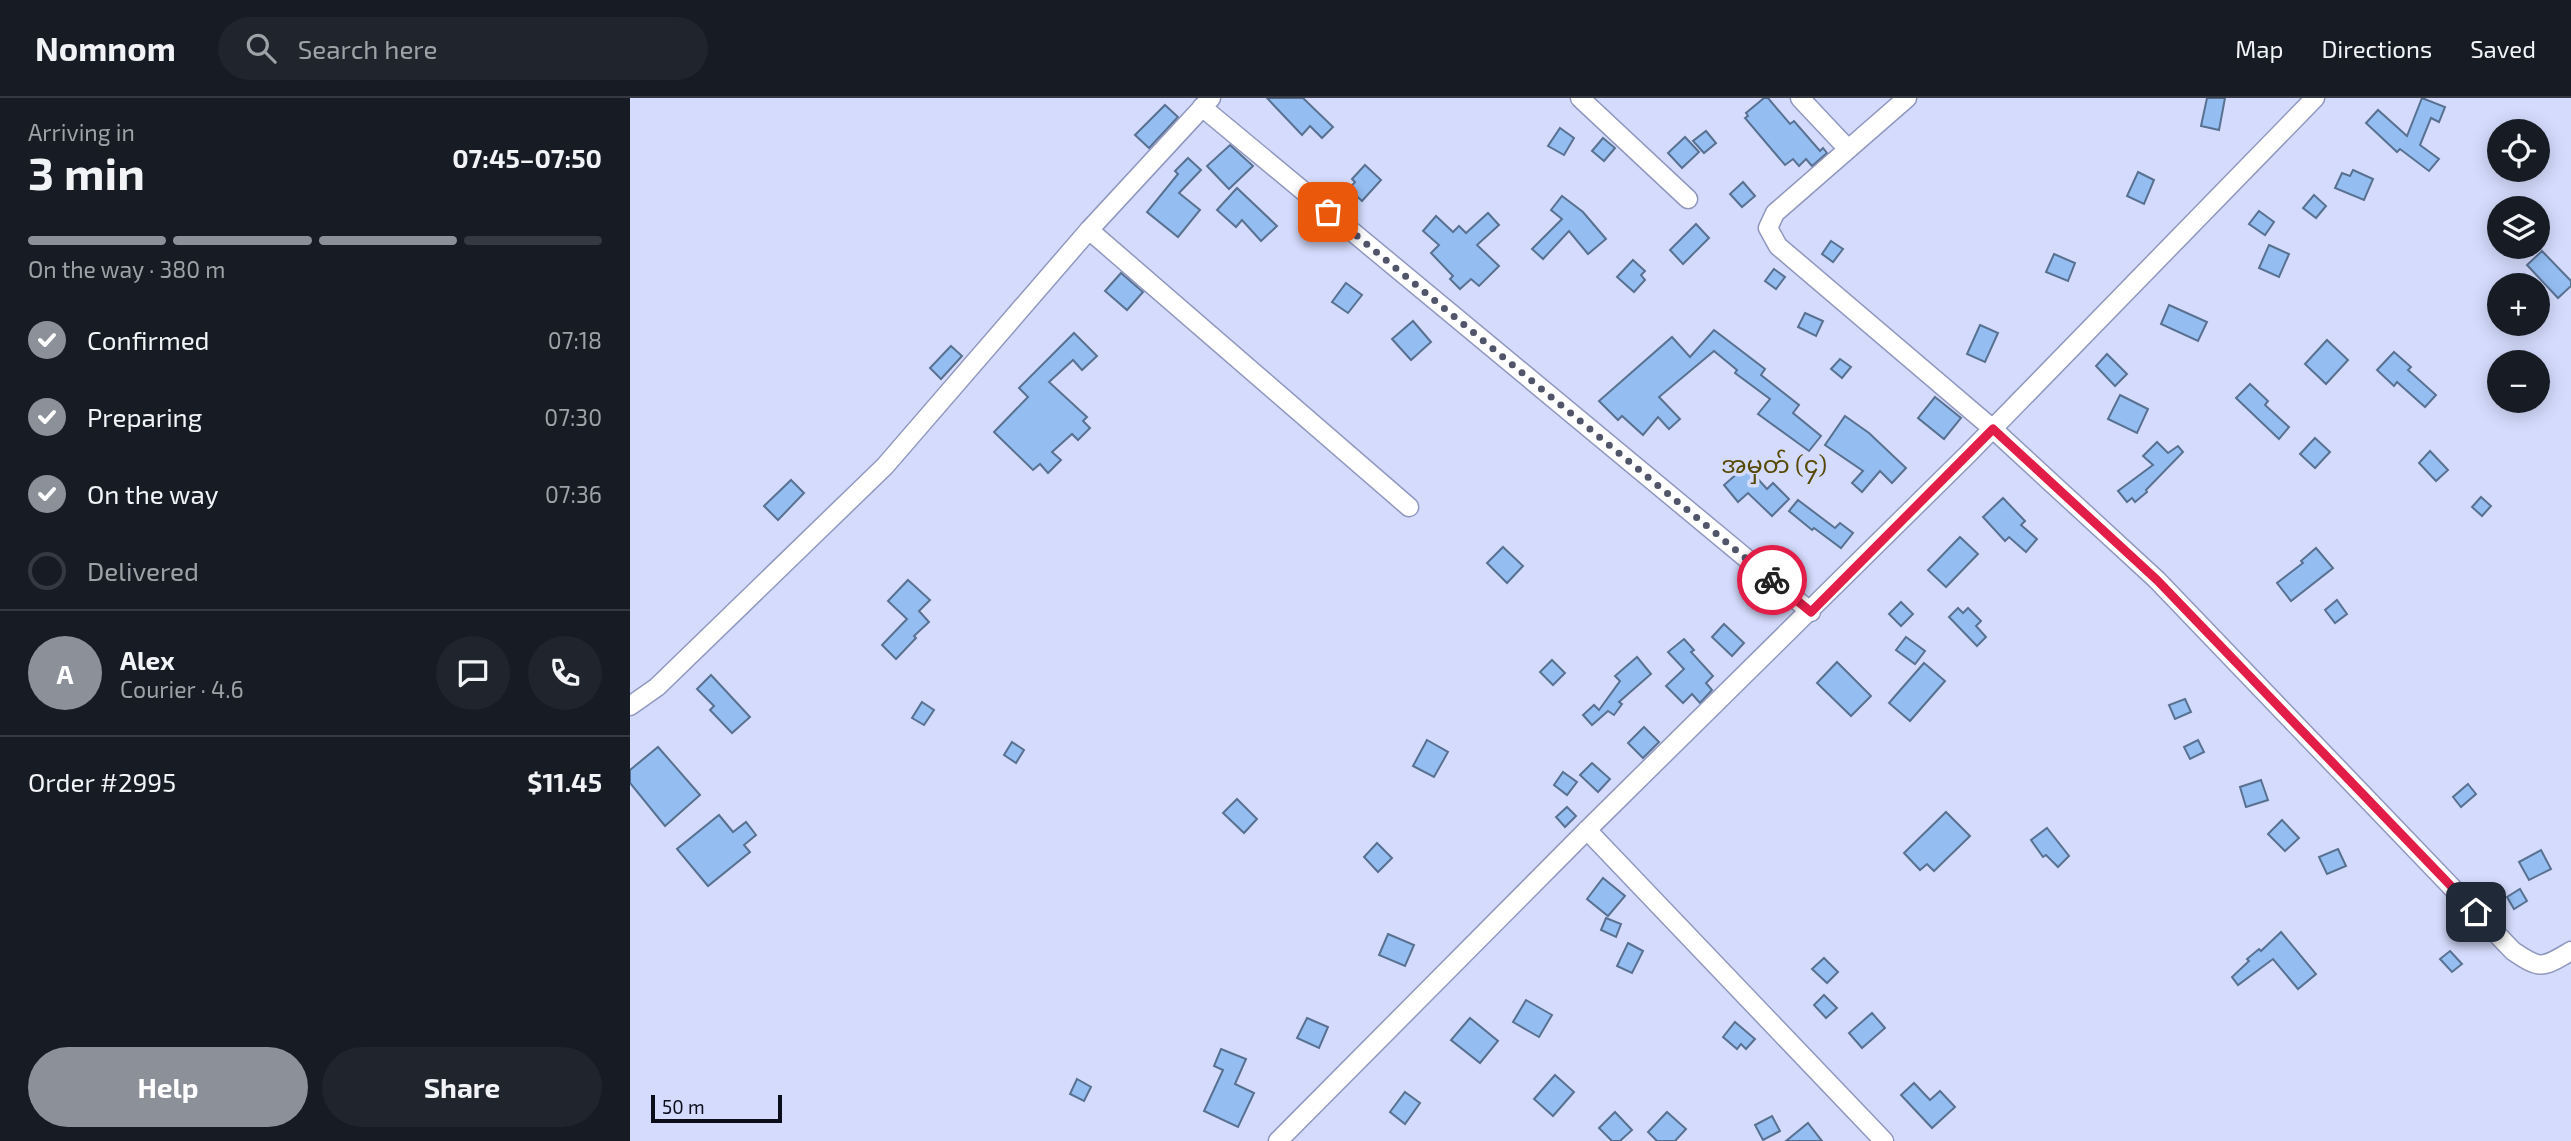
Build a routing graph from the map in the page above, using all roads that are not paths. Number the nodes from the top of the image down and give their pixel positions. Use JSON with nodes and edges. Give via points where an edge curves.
{"nodes":[{"id":1,"x":1580,"y":98,"type":"edge"},
{"id":2,"x":1800,"y":98,"type":"edge"},
{"id":3,"x":1907,"y":98,"type":"edge"},
{"id":4,"x":2315,"y":98,"type":"edge"},
{"id":5,"x":1207,"y":103,"type":"edge"},
{"id":6,"x":1848,"y":149,"type":"junction"},
{"id":7,"x":1688,"y":199,"type":"dead end"},
{"id":8,"x":1089,"y":230,"type":"junction"},
{"id":9,"x":1993,"y":429,"type":"junction"},
{"id":10,"x":1409,"y":507,"type":"dead end"},
{"id":11,"x":1811,"y":612,"type":"junction"},
{"id":12,"x":630,"y":706,"type":"edge"},
{"id":13,"x":1587,"y":830,"type":"junction"},
{"id":14,"x":2571,"y":951,"type":"edge"},
{"id":15,"x":1278,"y":1141,"type":"edge"},
{"id":16,"x":1884,"y":1141,"type":"edge"}],
"edges":[{"from":1,"to":7,"type":"street"},
{"from":2,"to":6,"type":"street"},
{"from":3,"to":6,"type":"street"},
{"from":4,"to":9,"type":"street"},
{"from":5,"to":8,"type":"street"},
{"from":5,"to":11,"type":"street"},
{"from":6,"to":9,"type":"street","via":[[1775,213],[1768,228],[1778,246]]},
{"from":8,"to":10,"type":"street"},
{"from":8,"to":12,"type":"street","via":[[885,466],[657,687]]},
{"from":9,"to":11,"type":"street"},
{"from":9,"to":14,"type":"street","via":[[2157,580],[2513,951],[2534,965],[2548,964]]},
{"from":11,"to":13,"type":"street"},
{"from":13,"to":15,"type":"street"},
{"from":13,"to":16,"type":"street"}]}
